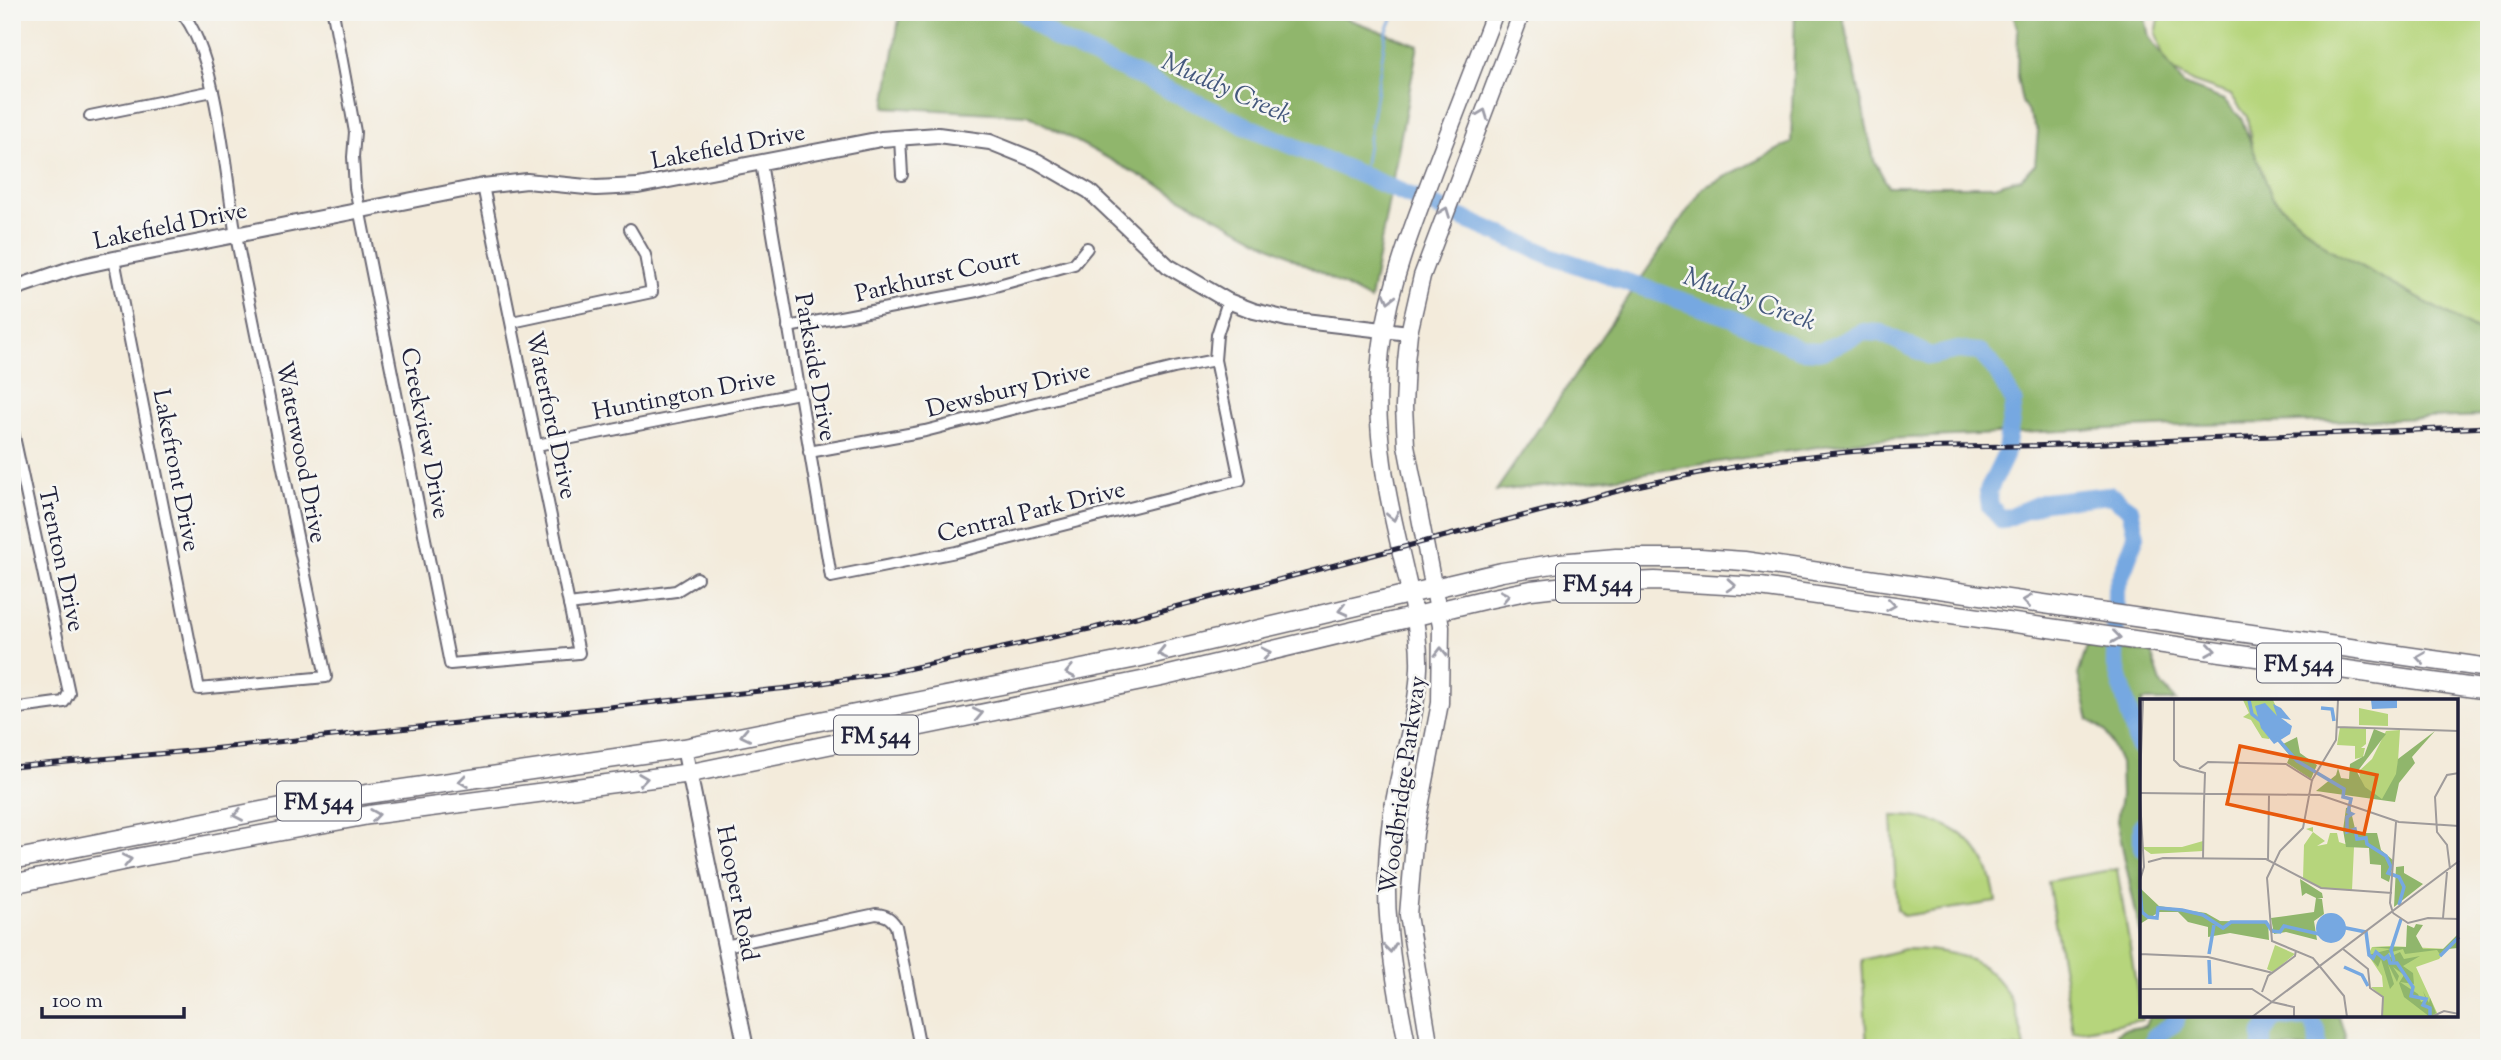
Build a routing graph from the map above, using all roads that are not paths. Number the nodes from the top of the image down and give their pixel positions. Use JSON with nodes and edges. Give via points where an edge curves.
{"nodes":[{"id":1,"x":181,"y":12,"type":"edge"},
{"id":2,"x":332,"y":12,"type":"edge"},
{"id":3,"x":1495,"y":12,"type":"edge"},
{"id":4,"x":1522,"y":12,"type":"edge"},
{"id":5,"x":213,"y":91,"type":"junction"},
{"id":6,"x":90,"y":116,"type":"dead end"},
{"id":7,"x":900,"y":138,"type":"junction"},
{"id":8,"x":761,"y":163,"type":"junction"},
{"id":9,"x":902,"y":175,"type":"dead end"},
{"id":10,"x":483,"y":186,"type":"junction"},
{"id":11,"x":360,"y":209,"type":"junction"},
{"id":12,"x":630,"y":229,"type":"dead end"},
{"id":13,"x":236,"y":234,"type":"junction"},
{"id":14,"x":1087,"y":248,"type":"dead end"},
{"id":15,"x":114,"y":259,"type":"junction"},
{"id":16,"x":12,"y":289,"type":"edge"},
{"id":17,"x":1228,"y":301,"type":"junction"},
{"id":18,"x":512,"y":322,"type":"junction"},
{"id":19,"x":788,"y":327,"type":"junction"},
{"id":20,"x":1383,"y":329,"type":"junction"},
{"id":21,"x":1409,"y":333,"type":"junction"},
{"id":22,"x":1215,"y":360,"type":"junction"},
{"id":23,"x":799,"y":393,"type":"junction"},
{"id":24,"x":12,"y":427,"type":"edge"},
{"id":25,"x":537,"y":445,"type":"junction"},
{"id":26,"x":809,"y":452,"type":"junction"},
{"id":27,"x":1827,"y":572,"type":"junction"},
{"id":28,"x":831,"y":577,"type":"joint"},
{"id":29,"x":697,"y":578,"type":"dead end"},
{"id":30,"x":1434,"y":588,"type":"junction"},
{"id":31,"x":1410,"y":594,"type":"junction"},
{"id":32,"x":1823,"y":596,"type":"junction"},
{"id":33,"x":569,"y":605,"type":"junction"},
{"id":34,"x":1438,"y":611,"type":"junction"},
{"id":35,"x":1414,"y":617,"type":"junction"},
{"id":36,"x":579,"y":653,"type":"joint"},
{"id":37,"x":2489,"y":668,"type":"edge"},
{"id":38,"x":199,"y":689,"type":"joint"},
{"id":39,"x":2489,"y":690,"type":"edge"},
{"id":40,"x":926,"y":699,"type":"junction"},
{"id":41,"x":12,"y":709,"type":"edge"},
{"id":42,"x":931,"y":724,"type":"junction"},
{"id":43,"x":684,"y":748,"type":"junction"},
{"id":44,"x":1404,"y":760,"type":"junction"},
{"id":45,"x":1430,"y":764,"type":"junction"},
{"id":46,"x":572,"y":766,"type":"junction"},
{"id":47,"x":691,"y":773,"type":"junction"},
{"id":48,"x":499,"y":798,"type":"junction"},
{"id":49,"x":103,"y":842,"type":"junction"},
{"id":50,"x":12,"y":860,"type":"edge"},
{"id":51,"x":20,"y":882,"type":"edge"},
{"id":52,"x":1408,"y":915,"type":"junction"},
{"id":53,"x":1386,"y":918,"type":"junction"},
{"id":54,"x":725,"y":946,"type":"junction"},
{"id":55,"x":746,"y":1048,"type":"edge"},
{"id":56,"x":920,"y":1048,"type":"edge"},
{"id":57,"x":1408,"y":1048,"type":"edge"},
{"id":58,"x":1430,"y":1048,"type":"edge"}],
"edges":[{"from":1,"to":5,"type":"street","name":"Waterwood Drive","via":[[203,52]]},
{"from":2,"to":11,"type":"street","name":"Creekview Drive","via":[[355,132],[355,188]]},
{"from":3,"to":20,"type":"main road","name":"Woodbridge Parkway","one_way":true,"via":[[1395,275]]},
{"from":21,"to":4,"type":"main road","name":"Woodbridge Parkway","one_way":true,"via":[[1432,247]]},
{"from":5,"to":6,"type":"street"},
{"from":5,"to":13,"type":"street","name":"Waterwood Drive"},
{"from":7,"to":8,"type":"street","name":"Lakefield Drive"},
{"from":7,"to":9,"type":"street"},
{"from":7,"to":17,"type":"street","name":"Lakefield Drive","via":[[938,135],[989,142],[1037,161],[1089,191],[1168,266]]},
{"from":8,"to":10,"type":"street","name":"Lakefield Drive","via":[[638,187],[527,181]]},
{"from":8,"to":19,"type":"street","name":"Parkside Drive"},
{"from":10,"to":11,"type":"street","name":"Lakefield Drive"},
{"from":10,"to":18,"type":"street","name":"Waterford Drive"},
{"from":11,"to":13,"type":"street","name":"Lakefield Drive"},
{"from":11,"to":36,"type":"street","name":"Creekview Drive","via":[[450,664]]},
{"from":12,"to":18,"type":"street","via":[[645,255],[652,292]]},
{"from":13,"to":15,"type":"street","name":"Lakefield Drive"},
{"from":13,"to":38,"type":"street","name":"Waterwood Drive","via":[[326,677]]},
{"from":14,"to":19,"type":"street","name":"Parkhurst Court","via":[[1074,264],[977,290]]},
{"from":15,"to":16,"type":"street","name":"Lakefield Drive"},
{"from":15,"to":38,"type":"street","name":"Lakefront Drive"},
{"from":17,"to":20,"type":"street","name":"Lakefield Drive","via":[[1287,319]]},
{"from":17,"to":22,"type":"street"},
{"from":18,"to":25,"type":"street","name":"Waterford Drive"},
{"from":19,"to":23,"type":"street","name":"Parkside Drive"},
{"from":20,"to":21,"type":"street","name":"Lakefield Drive"},
{"from":20,"to":31,"type":"main road","name":"Woodbridge Parkway","one_way":true,"via":[[1380,436]]},
{"from":21,"to":30,"type":"main road","name":"Woodbridge Parkway","via":[[1406,445]]},
{"from":22,"to":26,"type":"street","name":"Dewsbury Drive","via":[[925,431]]},
{"from":22,"to":28,"type":"street","name":"Central Park Drive","via":[[1240,480],[981,547]]},
{"from":23,"to":25,"type":"street","name":"Huntington Drive"},
{"from":23,"to":26,"type":"street","name":"Parkside Drive"},
{"from":24,"to":41,"type":"street","name":"Trenton Drive","via":[[69,693],[64,702]]},
{"from":25,"to":33,"type":"street","name":"Waterford Drive"},
{"from":26,"to":28,"type":"street","name":"Parkside Drive"},
{"from":27,"to":30,"type":"main road","name":"FM 544","number":"FM 544","via":[[1700,558],[1616,558],[1502,572]]},
{"from":27,"to":32,"type":"main road"},
{"from":37,"to":27,"type":"main road","name":"FM 544","number":"FM 544","one_way":true},
{"from":29,"to":33,"type":"street","via":[[676,591]]},
{"from":30,"to":31,"type":"main road","name":"FM 544","number":"FM 544"},
{"from":30,"to":34,"type":"main road","name":"Woodbridge Parkway"},
{"from":31,"to":35,"type":"main road","name":"Woodbridge Parkway"},
{"from":31,"to":40,"type":"main road","name":"FM 544","number":"FM 544","one_way":true,"via":[[1132,659]]},
{"from":34,"to":32,"type":"main road","name":"FM 544","number":"FM 544","one_way":true,"via":[[1531,590],[1655,581]]},
{"from":32,"to":39,"type":"main road","name":"FM 544","number":"FM 544","one_way":true},
{"from":33,"to":36,"type":"street","name":"Waterford Drive"},
{"from":34,"to":35,"type":"main road","name":"FM 544","number":"FM 544"},
{"from":45,"to":34,"type":"main road","name":"Woodbridge Parkway","one_way":true,"via":[[1441,693]]},
{"from":42,"to":35,"type":"main road","name":"FM 544","number":"FM 544","one_way":true,"via":[[1161,677]]},
{"from":35,"to":44,"type":"main road","name":"Woodbridge Parkway","via":[[1419,638],[1418,682]]},
{"from":40,"to":42,"type":"main road"},
{"from":40,"to":43,"type":"main road","name":"FM 544","number":"FM 544","one_way":true},
{"from":42,"to":47,"type":"main road","name":"FM 544","number":"FM 544"},
{"from":43,"to":46,"type":"main road","name":"FM 544","number":"FM 544"},
{"from":43,"to":47,"type":"street","name":"Hooper Road"},
{"from":44,"to":45,"type":"main road"},
{"from":44,"to":53,"type":"main road","name":"Woodbridge Parkway","via":[[1385,869]]},
{"from":45,"to":52,"type":"main road","name":"Woodbridge Parkway","via":[[1415,833]]},
{"from":46,"to":48,"type":"main road","via":[[553,775],[512,782]]},
{"from":46,"to":49,"type":"main road","name":"FM 544","number":"FM 544","one_way":true,"via":[[292,805]]},
{"from":48,"to":47,"type":"main road","name":"FM 544","number":"FM 544","one_way":true},
{"from":47,"to":54,"type":"street","name":"Hooper Road"},
{"from":51,"to":48,"type":"main road","name":"FM 544","number":"FM 544","one_way":true,"via":[[369,815]]},
{"from":49,"to":50,"type":"main road","name":"FM 544","number":"FM 544"},
{"from":49,"to":51,"type":"main road","via":[[86,855],[35,868]]},
{"from":52,"to":53,"type":"main road"},
{"from":52,"to":58,"type":"main road","name":"Woodbridge Parkway"},
{"from":53,"to":57,"type":"main road","name":"Woodbridge Parkway","one_way":true},
{"from":54,"to":55,"type":"street","name":"Hooper Road"},
{"from":54,"to":56,"type":"street","via":[[876,914],[891,918]]}]}
